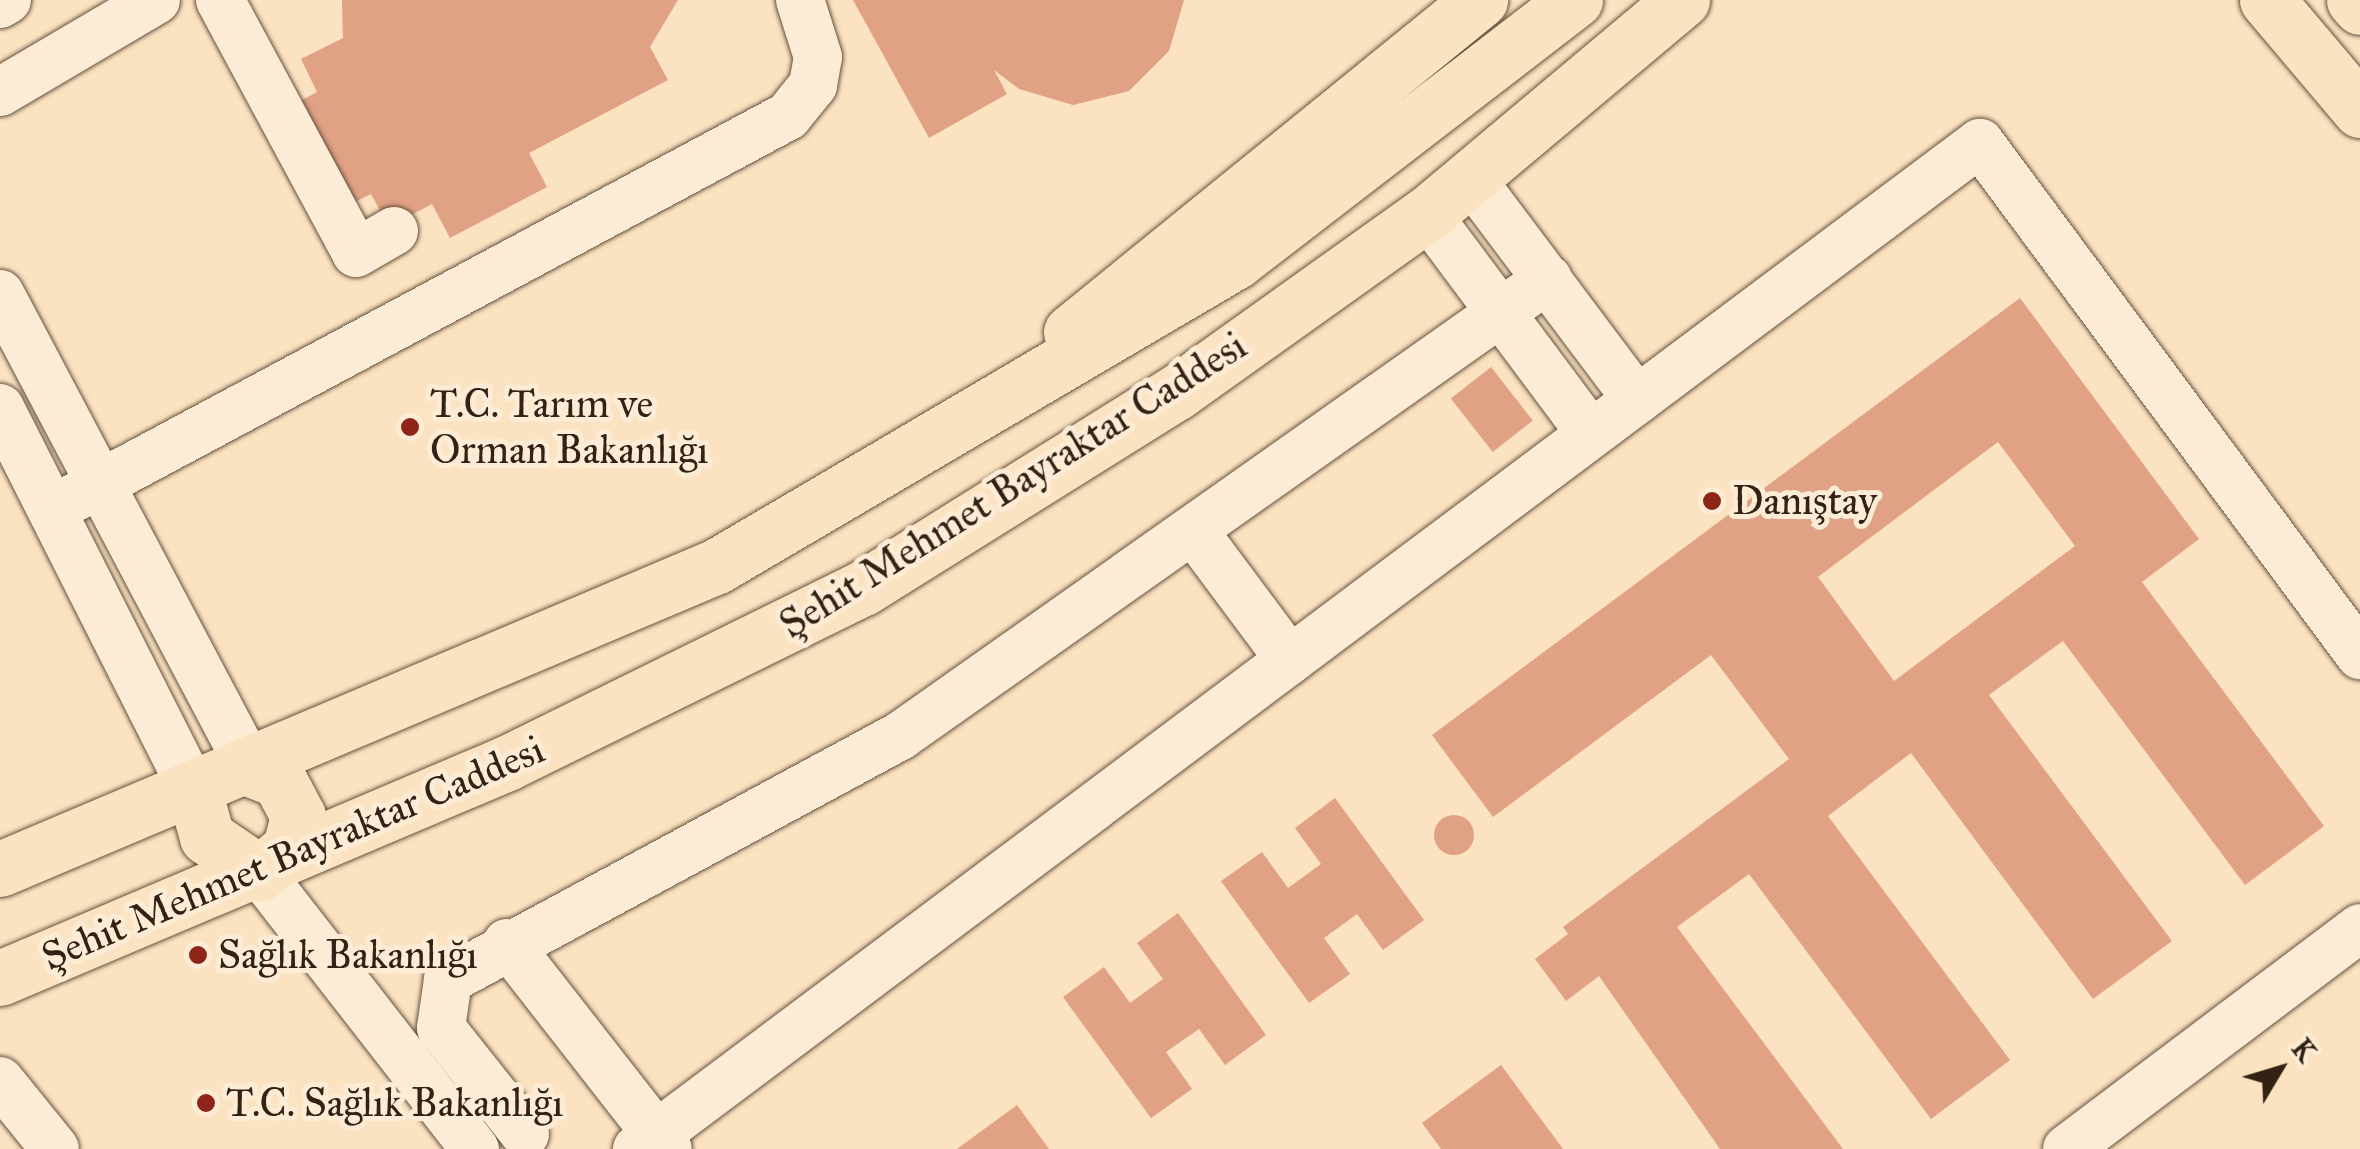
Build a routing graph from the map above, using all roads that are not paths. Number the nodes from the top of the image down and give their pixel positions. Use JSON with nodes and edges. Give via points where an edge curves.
{"nodes":[{"id":1,"x":7,"y":0,"type":"edge"},
{"id":2,"x":156,"y":0,"type":"edge"},
{"id":3,"x":220,"y":0,"type":"edge"},
{"id":4,"x":800,"y":0,"type":"edge"},
{"id":5,"x":1480,"y":0,"type":"edge"},
{"id":6,"x":1575,"y":0,"type":"edge"},
{"id":7,"x":1682,"y":0,"type":"edge"},
{"id":8,"x":2267,"y":0,"type":"edge"},
{"id":9,"x":2354,"y":0,"type":"edge"},
{"id":10,"x":0,"y":4,"type":"edge"},
{"id":11,"x":2360,"y":7,"type":"edge"},
{"id":12,"x":0,"y":92,"type":"edge"},
{"id":13,"x":2360,"y":110,"type":"edge"},
{"id":14,"x":1469,"y":176,"type":"junction"},
{"id":15,"x":1426,"y":214,"type":"junction"},
{"id":16,"x":394,"y":232,"type":"dead end"},
{"id":17,"x":1548,"y":279,"type":"junction"},
{"id":18,"x":0,"y":294,"type":"edge"},
{"id":19,"x":1502,"y":315,"type":"junction"},
{"id":20,"x":1636,"y":400,"type":"junction"},
{"id":21,"x":987,"y":406,"type":"junction"},
{"id":22,"x":0,"y":408,"type":"edge"},
{"id":23,"x":1592,"y":434,"type":"junction"},
{"id":24,"x":100,"y":485,"type":"junction"},
{"id":25,"x":53,"y":508,"type":"junction"},
{"id":26,"x":1196,"y":534,"type":"junction"},
{"id":27,"x":2360,"y":655,"type":"edge"},
{"id":28,"x":1290,"y":660,"type":"junction"},
{"id":29,"x":251,"y":769,"type":"junction"},
{"id":30,"x":195,"y":794,"type":"junction"},
{"id":31,"x":0,"y":869,"type":"edge"},
{"id":32,"x":260,"y":873,"type":"junction"},
{"id":33,"x":2360,"y":928,"type":"edge"},
{"id":34,"x":507,"y":943,"type":"junction"},
{"id":35,"x":0,"y":978,"type":"edge"},
{"id":36,"x":0,"y":1081,"type":"edge"},
{"id":37,"x":526,"y":1134,"type":"dead end"},
{"id":38,"x":654,"y":1144,"type":"edge"},
{"id":39,"x":55,"y":1149,"type":"edge"},
{"id":40,"x":475,"y":1149,"type":"edge"},
{"id":41,"x":2067,"y":1149,"type":"edge"}],
"edges":[{"from":1,"to":10,"type":"street"},
{"from":2,"to":12,"type":"street"},
{"from":3,"to":16,"type":"street","via":[[356,252]]},
{"from":4,"to":24,"type":"street","via":[[818,57],[813,84],[788,116]]},
{"from":5,"to":21,"type":"main road","name":"Şehit Mehmet Bayraktar Caddesi"},
{"from":6,"to":21,"type":"main road","name":"Şehit Mehmet Bayraktar Caddesi","via":[[1335,193],[1072,363]]},
{"from":7,"to":14,"type":"main road","name":"Şehit Mehmet Bayraktar Caddesi"},
{"from":8,"to":13,"type":"main road"},
{"from":9,"to":11,"type":"main road"},
{"from":14,"to":15,"type":"main road","name":"Şehit Mehmet Bayraktar Caddesi"},
{"from":14,"to":17,"type":"street"},
{"from":15,"to":19,"type":"street"},
{"from":15,"to":32,"type":"main road","name":"Şehit Mehmet Bayraktar Caddesi","via":[[1176,392],[863,588]]},
{"from":17,"to":19,"type":"street"},
{"from":17,"to":20,"type":"street"},
{"from":18,"to":24,"type":"street"},
{"from":19,"to":23,"type":"street"},
{"from":19,"to":26,"type":"street"},
{"from":20,"to":23,"type":"street"},
{"from":20,"to":27,"type":"street","via":[[1980,144]]},
{"from":21,"to":29,"type":"main road","name":"Şehit Mehmet Bayraktar Caddesi","via":[[717,566]]},
{"from":22,"to":25,"type":"street"},
{"from":23,"to":28,"type":"street"},
{"from":24,"to":25,"type":"street"},
{"from":24,"to":29,"type":"street"},
{"from":25,"to":30,"type":"street"},
{"from":26,"to":28,"type":"street"},
{"from":26,"to":34,"type":"street","via":[[900,736]]},
{"from":28,"to":38,"type":"street"},
{"from":29,"to":30,"type":"main road","name":"Şehit Mehmet Bayraktar Caddesi"},
{"from":29,"to":32,"type":"main road","via":[[280,780],[298,816],[290,848]]},
{"from":30,"to":31,"type":"main road","name":"Şehit Mehmet Bayraktar Caddesi"},
{"from":30,"to":32,"type":"main road","via":[[207,836]]},
{"from":32,"to":35,"type":"main road","name":"Şehit Mehmet Bayraktar Caddesi"},
{"from":32,"to":40,"type":"street"},
{"from":33,"to":41,"type":"street"},
{"from":34,"to":37,"type":"street","via":[[448,980],[440,1028]]},
{"from":34,"to":38,"type":"street"},
{"from":36,"to":39,"type":"street"}]}
